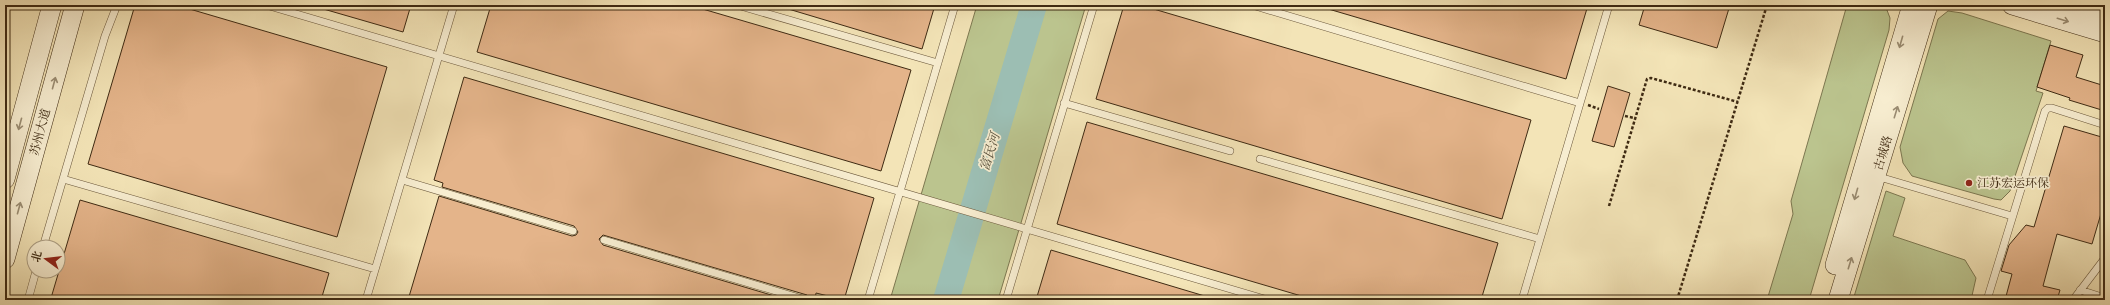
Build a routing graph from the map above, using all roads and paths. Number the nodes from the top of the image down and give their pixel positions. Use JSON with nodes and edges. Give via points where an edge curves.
{"nodes":[{"id":1,"x":52,"y":5,"type":"edge"},
{"id":2,"x":75,"y":5,"type":"edge"},
{"id":3,"x":117,"y":5,"type":"edge"},
{"id":4,"x":266,"y":5,"type":"edge"},
{"id":5,"x":454,"y":5,"type":"edge"},
{"id":6,"x":737,"y":5,"type":"edge"},
{"id":7,"x":955,"y":5,"type":"edge"},
{"id":8,"x":1094,"y":5,"type":"edge"},
{"id":9,"x":1252,"y":5,"type":"edge"},
{"id":10,"x":1609,"y":5,"type":"edge"},
{"id":11,"x":1767,"y":5,"type":"edge"},
{"id":12,"x":1912,"y":5,"type":"edge"},
{"id":13,"x":1928,"y":5,"type":"edge"},
{"id":14,"x":2012,"y":5,"type":"edge"},
{"id":15,"x":2068,"y":5,"type":"edge"},
{"id":16,"x":2105,"y":17,"type":"edge"},
{"id":17,"x":2105,"y":33,"type":"edge"},
{"id":18,"x":439,"y":56,"type":"junction"},
{"id":19,"x":938,"y":63,"type":"junction"},
{"id":20,"x":1738,"y":102,"type":"junction"},
{"id":21,"x":1580,"y":103,"type":"junction"},
{"id":22,"x":1064,"y":104,"type":"junction"},
{"id":23,"x":1625,"y":116,"type":"dead end"},
{"id":24,"x":1634,"y":118,"type":"junction"},
{"id":25,"x":2105,"y":125,"type":"edge"},
{"id":26,"x":1230,"y":151,"type":"dead end"},
{"id":27,"x":1260,"y":159,"type":"dead end"},
{"id":28,"x":1869,"y":174,"type":"junction"},
{"id":29,"x":63,"y":178,"type":"junction"},
{"id":30,"x":5,"y":179,"type":"edge"},
{"id":31,"x":402,"y":180,"type":"junction"},
{"id":32,"x":900,"y":192,"type":"junction"},
{"id":33,"x":1609,"y":206,"type":"dead end"},
{"id":34,"x":2012,"y":216,"type":"junction"},
{"id":35,"x":1027,"y":229,"type":"junction"},
{"id":36,"x":573,"y":231,"type":"dead end"},
{"id":37,"x":45,"y":239,"type":"edge"},
{"id":38,"x":1540,"y":239,"type":"junction"},
{"id":39,"x":604,"y":240,"type":"dead end"},
{"id":40,"x":2105,"y":258,"type":"edge"},
{"id":41,"x":5,"y":259,"type":"edge"},
{"id":42,"x":375,"y":269,"type":"junction"},
{"id":43,"x":34,"y":279,"type":"edge"},
{"id":44,"x":2080,"y":290,"type":"junction"},
{"id":45,"x":2105,"y":298,"type":"edge"},
{"id":46,"x":28,"y":300,"type":"edge"},
{"id":47,"x":366,"y":300,"type":"edge"},
{"id":48,"x":806,"y":300,"type":"edge"},
{"id":49,"x":868,"y":300,"type":"edge"},
{"id":50,"x":1006,"y":300,"type":"edge"},
{"id":51,"x":1268,"y":300,"type":"edge"},
{"id":52,"x":1522,"y":300,"type":"edge"},
{"id":53,"x":1677,"y":300,"type":"edge"},
{"id":54,"x":1825,"y":300,"type":"edge"},
{"id":55,"x":1838,"y":300,"type":"edge"},
{"id":56,"x":1987,"y":300,"type":"edge"},
{"id":57,"x":2073,"y":300,"type":"edge"}],
"edges":[{"from":1,"to":30,"type":"main road","name":"苏州大道","one_way":true},
{"from":41,"to":2,"type":"main road","name":"苏州大道","one_way":true},
{"from":3,"to":29,"type":"lane"},
{"from":4,"to":18,"type":"lane"},
{"from":5,"to":18,"type":"lane"},
{"from":6,"to":19,"type":"lane"},
{"from":7,"to":19,"type":"lane"},
{"from":8,"to":22,"type":"lane"},
{"from":9,"to":21,"type":"lane"},
{"from":10,"to":21,"type":"lane"},
{"from":11,"to":20,"type":"path"},
{"from":12,"to":28,"type":"main road","name":"古城路","one_way":true},
{"from":28,"to":13,"type":"main road","name":"古城路","one_way":true},
{"from":14,"to":17,"type":"main road","one_way":true},
{"from":15,"to":16,"type":"main road"},
{"from":18,"to":31,"type":"lane"},
{"from":18,"to":32,"type":"lane"},
{"from":19,"to":32,"type":"lane"},
{"from":20,"to":24,"type":"path","via":[[1651,78],[1644,84]]},
{"from":20,"to":53,"type":"path"},
{"from":21,"to":38,"type":"lane"},
{"from":22,"to":26,"type":"lane"},
{"from":22,"to":35,"type":"lane"},
{"from":23,"to":24,"type":"path"},
{"from":24,"to":33,"type":"path"},
{"from":25,"to":34,"type":"lane","via":[[2048,108]]},
{"from":27,"to":38,"type":"lane"},
{"from":28,"to":34,"type":"lane"},
{"from":28,"to":54,"type":"main road","name":"古城路","one_way":true},
{"from":55,"to":28,"type":"main road","name":"古城路","one_way":true},
{"from":29,"to":37,"type":"lane"},
{"from":29,"to":42,"type":"lane"},
{"from":31,"to":36,"type":"lane"},
{"from":31,"to":42,"type":"lane"},
{"from":32,"to":35,"type":"lane"},
{"from":32,"to":49,"type":"lane"},
{"from":34,"to":56,"type":"lane"},
{"from":35,"to":50,"type":"lane"},
{"from":35,"to":51,"type":"lane"},
{"from":38,"to":52,"type":"lane"},
{"from":39,"to":48,"type":"lane"},
{"from":40,"to":44,"type":"lane"},
{"from":42,"to":47,"type":"lane"},
{"from":43,"to":46,"type":"lane"},
{"from":44,"to":45,"type":"lane"},
{"from":44,"to":57,"type":"lane"}]}
